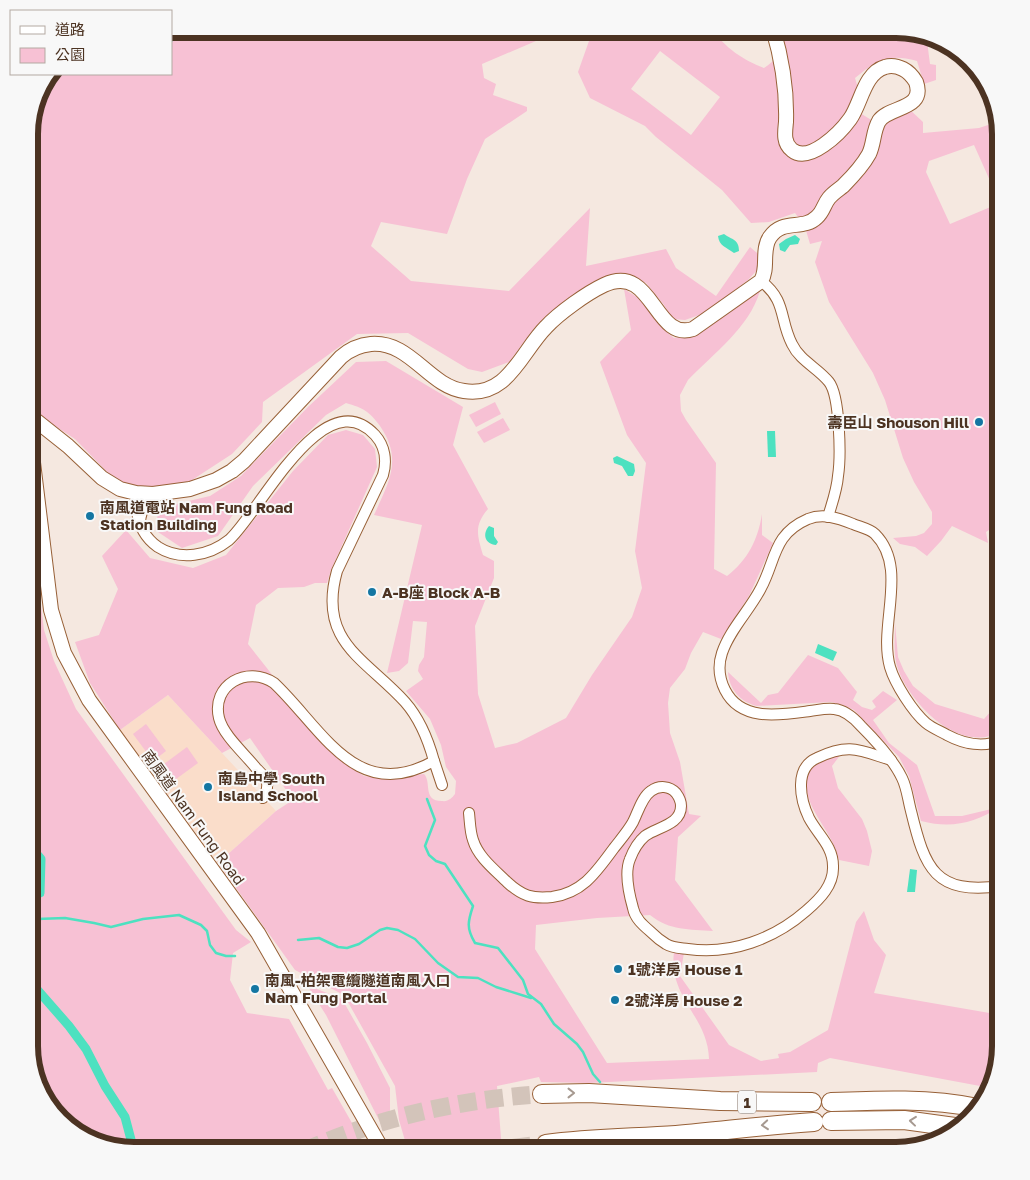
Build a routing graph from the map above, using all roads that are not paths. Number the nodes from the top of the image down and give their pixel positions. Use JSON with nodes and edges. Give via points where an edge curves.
{"nodes":[{"id":1,"x":775,"y":38,"type":"edge"},
{"id":2,"x":761,"y":281,"type":"junction"},
{"id":3,"x":38,"y":422,"type":"edge"},
{"id":4,"x":38,"y":437,"type":"edge"},
{"id":5,"x":68,"y":446,"type":"junction"},
{"id":6,"x":165,"y":492,"type":"junction"},
{"id":7,"x":136,"y":493,"type":"junction"},
{"id":8,"x":38,"y":508,"type":"edge"},
{"id":9,"x":828,"y":517,"type":"junction"},
{"id":10,"x":140,"y":527,"type":"junction"},
{"id":11,"x":992,"y":743,"type":"edge"},
{"id":12,"x":891,"y":760,"type":"junction"},
{"id":13,"x":434,"y":761,"type":"junction"},
{"id":14,"x":442,"y":785,"type":"dead end"},
{"id":15,"x":263,"y":798,"type":"dead end"},
{"id":16,"x":469,"y":813,"type":"dead end"},
{"id":17,"x":992,"y":887,"type":"edge"},
{"id":18,"x":542,"y":1094,"type":"tunnel mouth"},
{"id":19,"x":812,"y":1102,"type":"dead end"},
{"id":20,"x":831,"y":1102,"type":"dead end"},
{"id":21,"x":971,"y":1107,"type":"edge"},
{"id":22,"x":950,"y":1126,"type":"edge"},
{"id":23,"x":378,"y":1142,"type":"edge"},
{"id":24,"x":562,"y":1142,"type":"tunnel mouth"}],
"edges":[{"from":1,"to":2,"type":"street","via":[[786,97],[785,139],[796,153],[813,152],[846,125],[872,77],[880,69],[890,66],[901,68],[914,78],[917,88],[911,103],[881,119],[868,155],[829,198],[818,216],[804,224],[787,225],[773,233],[766,246]]},
{"from":2,"to":6,"type":"street","via":[[697,326],[684,331],[669,325],[636,286],[619,281],[608,283],[553,320],[506,378],[481,391],[448,386],[405,352],[391,346],[376,343],[361,346],[341,357],[250,456],[232,471],[199,486]]},
{"from":2,"to":9,"type":"street","via":[[778,300],[793,347],[835,392],[839,467]]},
{"from":3,"to":5,"type":"street"},
{"from":4,"to":5,"type":"street","via":[[46,436]]},
{"from":5,"to":7,"type":"street","via":[[107,482]]},
{"from":6,"to":7,"type":"street"},
{"from":6,"to":10,"type":"street","via":[[144,508]]},
{"from":7,"to":10,"type":"street","via":[[136,515]]},
{"from":8,"to":23,"type":"street","name":"南風道 Nam Fung Road","via":[[51,610],[64,653],[88,700],[258,933]]},
{"from":9,"to":11,"type":"street","via":[[873,532],[890,560],[889,664],[894,678],[918,714],[934,728],[960,741]]},
{"from":9,"to":12,"type":"street","via":[[815,516],[804,521],[780,542],[764,583],[722,654],[719,667],[721,681],[730,699],[752,713],[782,714],[828,708],[843,712],[860,724]]},
{"from":10,"to":13,"type":"street","via":[[164,550],[189,555],[209,552],[236,533],[282,470],[323,429],[347,422],[370,431],[381,445],[384,469],[338,571],[333,597],[334,615],[350,650],[412,711],[424,730]]},
{"from":12,"to":16,"type":"street","via":[[846,748],[829,752],[806,765],[801,775],[804,804],[833,858],[828,887],[814,904],[789,924],[755,941],[719,950],[666,945],[639,921],[633,910],[628,875],[630,859],[643,838],[678,816],[680,799],[670,789],[656,788],[648,793],[631,825],[587,882],[571,892],[550,897],[531,897],[518,892],[482,857],[472,840]]},
{"from":12,"to":17,"type":"street","via":[[903,779],[920,844],[935,873],[960,887]]},
{"from":13,"to":14,"type":"street"},
{"from":13,"to":15,"type":"street","via":[[397,774],[380,774],[364,769],[341,755],[274,683],[263,677],[245,676],[225,690],[219,701],[218,713],[225,731],[264,777],[267,788]]},
{"from":18,"to":19,"type":"highway","number":"1","one_way":true,"via":[[594,1093],[720,1101]]},
{"from":20,"to":21,"type":"highway","via":[[888,1100]]},
{"from":22,"to":24,"type":"highway","number":"1","one_way":true,"via":[[904,1120],[822,1122]]}]}
